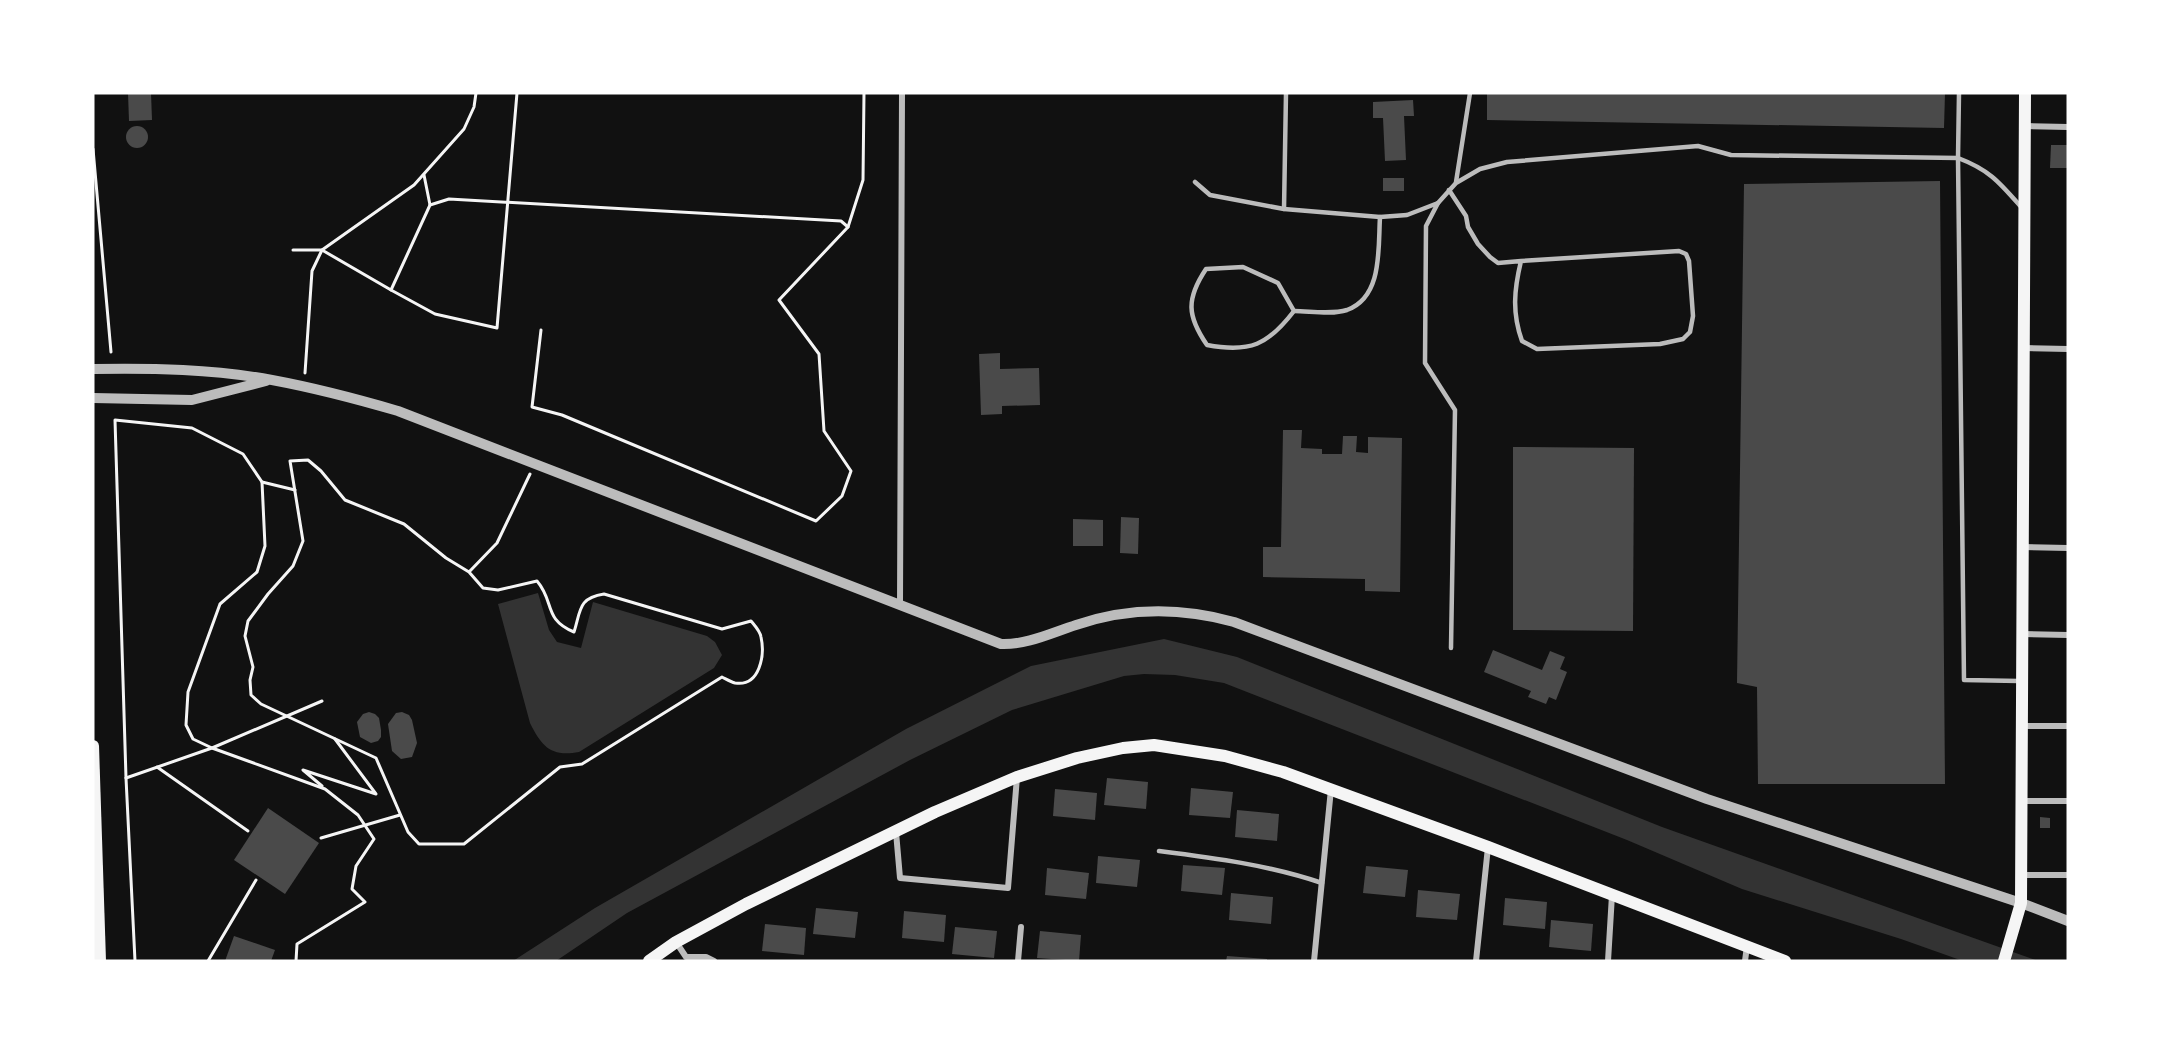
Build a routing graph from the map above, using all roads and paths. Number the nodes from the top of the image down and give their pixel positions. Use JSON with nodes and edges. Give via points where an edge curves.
{"nodes":[{"id":1,"x":476,"y":93,"type":"edge"},
{"id":2,"x":517,"y":93,"type":"edge"},
{"id":3,"x":864,"y":93,"type":"edge"},
{"id":4,"x":902,"y":93,"type":"edge"},
{"id":5,"x":1287,"y":93,"type":"edge"},
{"id":6,"x":1470,"y":93,"type":"edge"},
{"id":7,"x":1959,"y":93,"type":"edge"},
{"id":8,"x":2025,"y":93,"type":"edge"},
{"id":9,"x":2025,"y":126,"type":"junction"},
{"id":10,"x":2068,"y":127,"type":"edge"},
{"id":11,"x":93,"y":149,"type":"edge"},
{"id":12,"x":1958,"y":158,"type":"junction"},
{"id":13,"x":424,"y":174,"type":"junction"},
{"id":14,"x":1195,"y":182,"type":"dead end"},
{"id":15,"x":1456,"y":183,"type":"junction"},
{"id":16,"x":1449,"y":190,"type":"junction"},
{"id":17,"x":508,"y":202,"type":"junction"},
{"id":18,"x":1438,"y":203,"type":"junction"},
{"id":19,"x":430,"y":205,"type":"junction"},
{"id":20,"x":1284,"y":209,"type":"junction"},
{"id":21,"x":2024,"y":210,"type":"junction"},
{"id":22,"x":1380,"y":217,"type":"junction"},
{"id":23,"x":848,"y":227,"type":"junction"},
{"id":24,"x":293,"y":250,"type":"dead end"},
{"id":25,"x":322,"y":250,"type":"junction"},
{"id":26,"x":1521,"y":261,"type":"junction"},
{"id":27,"x":391,"y":290,"type":"junction"},
{"id":28,"x":1294,"y":310,"type":"junction"},
{"id":29,"x":541,"y":330,"type":"dead end"},
{"id":30,"x":2023,"y":348,"type":"junction"},
{"id":31,"x":2068,"y":349,"type":"edge"},
{"id":32,"x":111,"y":352,"type":"dead end"},
{"id":33,"x":93,"y":369,"type":"edge"},
{"id":34,"x":272,"y":380,"type":"junction"},
{"id":35,"x":302,"y":386,"type":"junction"},
{"id":36,"x":93,"y":398,"type":"edge"},
{"id":37,"x":535,"y":464,"type":"junction"},
{"id":38,"x":262,"y":482,"type":"junction"},
{"id":39,"x":295,"y":490,"type":"junction"},
{"id":40,"x":2022,"y":547,"type":"junction"},
{"id":41,"x":2068,"y":548,"type":"edge"},
{"id":42,"x":469,"y":572,"type":"junction"},
{"id":43,"x":900,"y":607,"type":"junction"},
{"id":44,"x":2022,"y":634,"type":"junction"},
{"id":45,"x":2068,"y":635,"type":"edge"},
{"id":46,"x":1451,"y":648,"type":"dead end"},
{"id":47,"x":2022,"y":681,"type":"junction"},
{"id":48,"x":322,"y":701,"type":"dead end"},
{"id":49,"x":285,"y":715,"type":"junction"},
{"id":50,"x":2022,"y":726,"type":"junction"},
{"id":51,"x":2068,"y":726,"type":"edge"},
{"id":52,"x":333,"y":737,"type":"junction"},
{"id":53,"x":93,"y":746,"type":"edge"},
{"id":54,"x":212,"y":748,"type":"junction"},
{"id":55,"x":157,"y":768,"type":"junction"},
{"id":56,"x":1017,"y":777,"type":"junction"},
{"id":57,"x":126,"y":778,"type":"junction"},
{"id":58,"x":325,"y":789,"type":"junction"},
{"id":59,"x":1331,"y":789,"type":"junction"},
{"id":60,"x":2022,"y":801,"type":"junction"},
{"id":61,"x":2068,"y":801,"type":"edge"},
{"id":62,"x":400,"y":814,"type":"junction"},
{"id":63,"x":365,"y":825,"type":"junction"},
{"id":64,"x":248,"y":831,"type":"dead end"},
{"id":65,"x":896,"y":832,"type":"junction"},
{"id":66,"x":321,"y":838,"type":"dead end"},
{"id":67,"x":1488,"y":847,"type":"junction"},
{"id":68,"x":1159,"y":851,"type":"dead end"},
{"id":69,"x":2022,"y":875,"type":"junction"},
{"id":70,"x":2068,"y":875,"type":"edge"},
{"id":71,"x":256,"y":880,"type":"dead end"},
{"id":72,"x":1322,"y":883,"type":"junction"},
{"id":73,"x":1612,"y":895,"type":"junction"},
{"id":74,"x":2021,"y":903,"type":"junction"},
{"id":75,"x":2068,"y":921,"type":"edge"},
{"id":76,"x":1021,"y":927,"type":"dead end"},
{"id":77,"x":676,"y":942,"type":"junction"},
{"id":78,"x":1747,"y":945,"type":"junction"},
{"id":79,"x":100,"y":961,"type":"edge"},
{"id":80,"x":135,"y":961,"type":"edge"},
{"id":81,"x":208,"y":961,"type":"edge"},
{"id":82,"x":296,"y":961,"type":"edge"},
{"id":83,"x":649,"y":961,"type":"edge"},
{"id":84,"x":714,"y":961,"type":"edge"},
{"id":85,"x":1018,"y":961,"type":"edge"},
{"id":86,"x":1314,"y":961,"type":"edge"},
{"id":87,"x":1476,"y":961,"type":"edge"},
{"id":88,"x":1608,"y":961,"type":"edge"},
{"id":89,"x":1746,"y":961,"type":"edge"},
{"id":90,"x":1785,"y":961,"type":"edge"},
{"id":91,"x":2004,"y":961,"type":"edge"}],
"edges":[{"from":1,"to":13,"type":"path","via":[[464,129]]},
{"from":2,"to":17,"type":"path"},
{"from":3,"to":23,"type":"path","via":[[863,180]]},
{"from":4,"to":43,"type":"street"},
{"from":5,"to":20,"type":"lane"},
{"from":6,"to":15,"type":"lane"},
{"from":7,"to":12,"type":"lane"},
{"from":8,"to":9,"type":"main road"},
{"from":9,"to":10,"type":"street"},
{"from":9,"to":21,"type":"main road"},
{"from":11,"to":32,"type":"path"},
{"from":12,"to":15,"type":"lane","via":[[1731,155],[1698,146],[1507,162],[1480,169]]},
{"from":12,"to":21,"type":"lane","via":[[1993,176]]},
{"from":12,"to":47,"type":"lane","via":[[1964,680]]},
{"from":13,"to":19,"type":"path"},
{"from":13,"to":25,"type":"path"},
{"from":14,"to":20,"type":"lane","via":[[1210,195]]},
{"from":15,"to":16,"type":"lane"},
{"from":16,"to":18,"type":"lane"},
{"from":16,"to":26,"type":"lane","via":[[1466,216],[1473,236],[1490,257],[1498,263]]},
{"from":17,"to":19,"type":"path","via":[[449,199]]},
{"from":17,"to":23,"type":"path","via":[[841,220]]},
{"from":17,"to":27,"type":"path","via":[[497,328],[435,314]]},
{"from":18,"to":22,"type":"lane","via":[[1407,215]]},
{"from":18,"to":46,"type":"lane","via":[[1426,226],[1425,363],[1455,410]]},
{"from":19,"to":27,"type":"path"},
{"from":20,"to":22,"type":"lane"},
{"from":21,"to":30,"type":"main road"},
{"from":22,"to":28,"type":"lane","via":[[1376,275],[1365,297],[1347,309]]},
{"from":23,"to":29,"type":"path","via":[[779,300],[819,354],[824,431],[851,471],[842,496],[816,521],[562,415],[532,407]]},
{"from":24,"to":25,"type":"path"},
{"from":25,"to":27,"type":"path"},
{"from":25,"to":35,"type":"path","via":[[312,271]]},
{"from":26,"to":26,"type":"lane","via":[[1514,291],[1514,316],[1522,341],[1538,350],[1660,344],[1683,339],[1690,332],[1693,316],[1689,261],[1679,251]]},
{"from":28,"to":28,"type":"lane","via":[[1278,283],[1243,267],[1206,270],[1195,286],[1191,306],[1195,328],[1208,345],[1230,349],[1257,345],[1281,328]]},
{"from":30,"to":31,"type":"street"},
{"from":30,"to":40,"type":"main road"},
{"from":33,"to":34,"type":"street","via":[[196,371]]},
{"from":34,"to":35,"type":"street"},
{"from":34,"to":36,"type":"street","via":[[192,400]]},
{"from":35,"to":37,"type":"street","via":[[398,411]]},
{"from":37,"to":42,"type":"path","via":[[497,543]]},
{"from":37,"to":43,"type":"street"},
{"from":38,"to":39,"type":"path"},
{"from":38,"to":54,"type":"path","via":[[265,546],[257,572],[220,604],[188,692],[186,726],[193,739]]},
{"from":38,"to":57,"type":"path","via":[[243,454],[192,428],[115,420]]},
{"from":39,"to":42,"type":"path","via":[[290,461],[308,460],[345,500],[404,524]]},
{"from":39,"to":49,"type":"path","via":[[303,541],[293,566],[248,621],[245,636],[254,667],[251,696]]},
{"from":40,"to":41,"type":"street"},
{"from":40,"to":44,"type":"main road"},
{"from":42,"to":62,"type":"path","via":[[483,588],[498,590],[537,581],[560,626],[574,632],[583,602],[590,596],[604,594],[722,628],[751,621],[761,634],[764,651],[758,672],[750,680],[737,683],[722,677],[582,764],[560,767],[464,844],[419,844]]},
{"from":43,"to":74,"type":"street","via":[[987,640],[1014,645],[1096,618],[1128,612],[1173,611],[1219,618],[1707,799]]},
{"from":44,"to":45,"type":"street"},
{"from":44,"to":47,"type":"main road"},
{"from":47,"to":50,"type":"main road"},
{"from":48,"to":49,"type":"path"},
{"from":49,"to":52,"type":"path"},
{"from":49,"to":54,"type":"path"},
{"from":50,"to":51,"type":"street"},
{"from":50,"to":60,"type":"main road"},
{"from":52,"to":58,"type":"path","via":[[376,794],[303,770]]},
{"from":52,"to":62,"type":"path","via":[[376,758]]},
{"from":53,"to":79,"type":"main road"},
{"from":54,"to":55,"type":"path"},
{"from":54,"to":58,"type":"path"},
{"from":55,"to":57,"type":"path"},
{"from":55,"to":64,"type":"path"},
{"from":56,"to":59,"type":"main road","via":[[1086,756],[1154,745],[1225,756]]},
{"from":56,"to":65,"type":"main road"},
{"from":56,"to":65,"type":"street","via":[[1008,888],[900,878]]},
{"from":57,"to":80,"type":"path"},
{"from":58,"to":63,"type":"path"},
{"from":59,"to":67,"type":"main road"},
{"from":59,"to":72,"type":"street"},
{"from":60,"to":61,"type":"street"},
{"from":60,"to":69,"type":"main road"},
{"from":62,"to":63,"type":"path"},
{"from":63,"to":66,"type":"path"},
{"from":63,"to":82,"type":"path","via":[[374,840],[356,866],[352,889],[365,902],[297,944]]},
{"from":65,"to":77,"type":"main road"},
{"from":67,"to":73,"type":"main road"},
{"from":67,"to":87,"type":"street"},
{"from":68,"to":72,"type":"lane","via":[[1288,872]]},
{"from":69,"to":70,"type":"street"},
{"from":69,"to":74,"type":"main road"},
{"from":71,"to":81,"type":"path"},
{"from":72,"to":86,"type":"street"},
{"from":73,"to":78,"type":"main road"},
{"from":73,"to":88,"type":"street"},
{"from":74,"to":75,"type":"street"},
{"from":74,"to":91,"type":"main road"},
{"from":76,"to":85,"type":"street"},
{"from":77,"to":83,"type":"main road"},
{"from":77,"to":84,"type":"street","via":[[686,957]]},
{"from":78,"to":89,"type":"street"},
{"from":78,"to":90,"type":"main road"}]}
